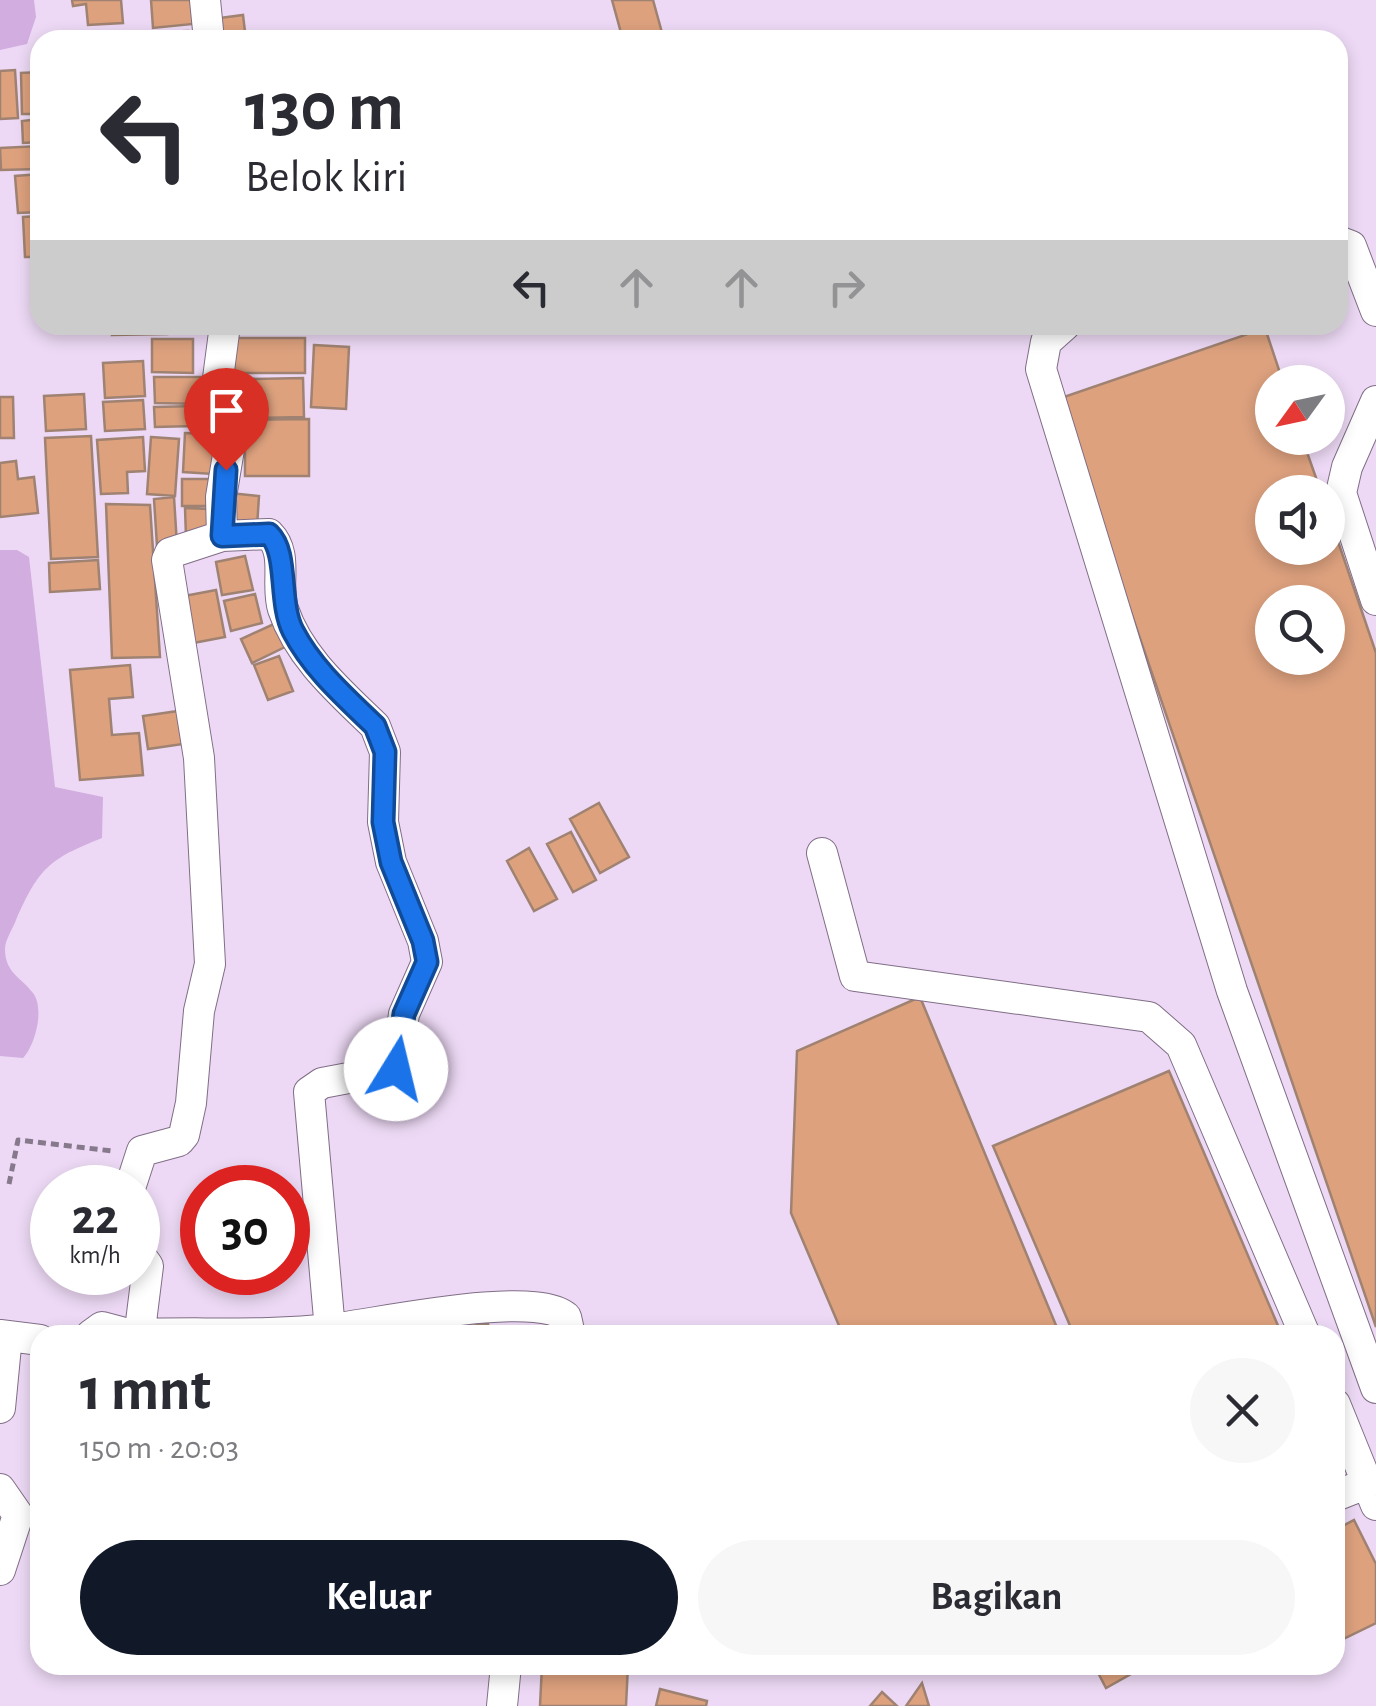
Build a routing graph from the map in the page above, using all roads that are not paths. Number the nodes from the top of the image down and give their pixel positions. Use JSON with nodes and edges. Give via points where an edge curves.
{"nodes":[{"id":1,"x":205,"y":0,"type":"edge"},
{"id":2,"x":208,"y":30,"type":"edge"},
{"id":3,"x":1348,"y":245,"type":"edge"},
{"id":4,"x":1376,"y":311,"type":"edge"},
{"id":5,"x":224,"y":335,"type":"edge"},
{"id":6,"x":1054,"y":335,"type":"edge"},
{"id":7,"x":1376,"y":401,"type":"edge"},
{"id":8,"x":222,"y":536,"type":"junction"},
{"id":9,"x":1376,"y":600,"type":"edge"},
{"id":10,"x":822,"y":853,"type":"dead end"},
{"id":11,"x":137,"y":1165,"type":"edge"},
{"id":12,"x":142,"y":1295,"type":"edge"},
{"id":13,"x":136,"y":1325,"type":"edge"},
{"id":14,"x":330,"y":1325,"type":"edge"},
{"id":15,"x":360,"y":1325,"type":"edge"},
{"id":16,"x":568,"y":1325,"type":"edge"},
{"id":17,"x":1301,"y":1325,"type":"edge"},
{"id":18,"x":4,"y":1336,"type":"edge"},
{"id":19,"x":30,"y":1339,"type":"edge"},
{"id":20,"x":1376,"y":1388,"type":"edge"},
{"id":21,"x":0,"y":1408,"type":"edge"},
{"id":22,"x":1345,"y":1428,"type":"edge"},
{"id":23,"x":0,"y":1489,"type":"edge"},
{"id":24,"x":1372,"y":1494,"type":"edge"},
{"id":25,"x":1345,"y":1495,"type":"edge"},
{"id":26,"x":0,"y":1570,"type":"edge"},
{"id":27,"x":505,"y":1675,"type":"edge"},
{"id":28,"x":502,"y":1706,"type":"edge"}],
"edges":[{"from":1,"to":2,"type":"street"},
{"from":3,"to":4,"type":"street"},
{"from":5,"to":8,"type":"street","via":[[215,401],[230,443]]},
{"from":6,"to":20,"type":"street","via":[[1041,368],[1232,991]]},
{"from":7,"to":9,"type":"street","via":[[1341,493]]},
{"from":8,"to":11,"type":"street","via":[[180,547],[167,560],[199,758],[210,964],[184,1135],[145,1148]]},
{"from":8,"to":14,"type":"street","via":[[269,534],[275,540],[282,605],[293,631],[382,740],[383,822],[391,862],[427,962],[404,1014],[396,1069],[322,1083],[309,1092]]},
{"from":10,"to":17,"type":"street","via":[[855,976],[1149,1017],[1166,1029],[1181,1044]]},
{"from":12,"to":13,"type":"street"},
{"from":15,"to":16,"type":"street","via":[[546,1306]]},
{"from":18,"to":19,"type":"street"},
{"from":18,"to":21,"type":"street"},
{"from":22,"to":24,"type":"street"},
{"from":23,"to":26,"type":"street","via":[[18,1515]]},
{"from":24,"to":25,"type":"street"},
{"from":27,"to":28,"type":"street"}]}
